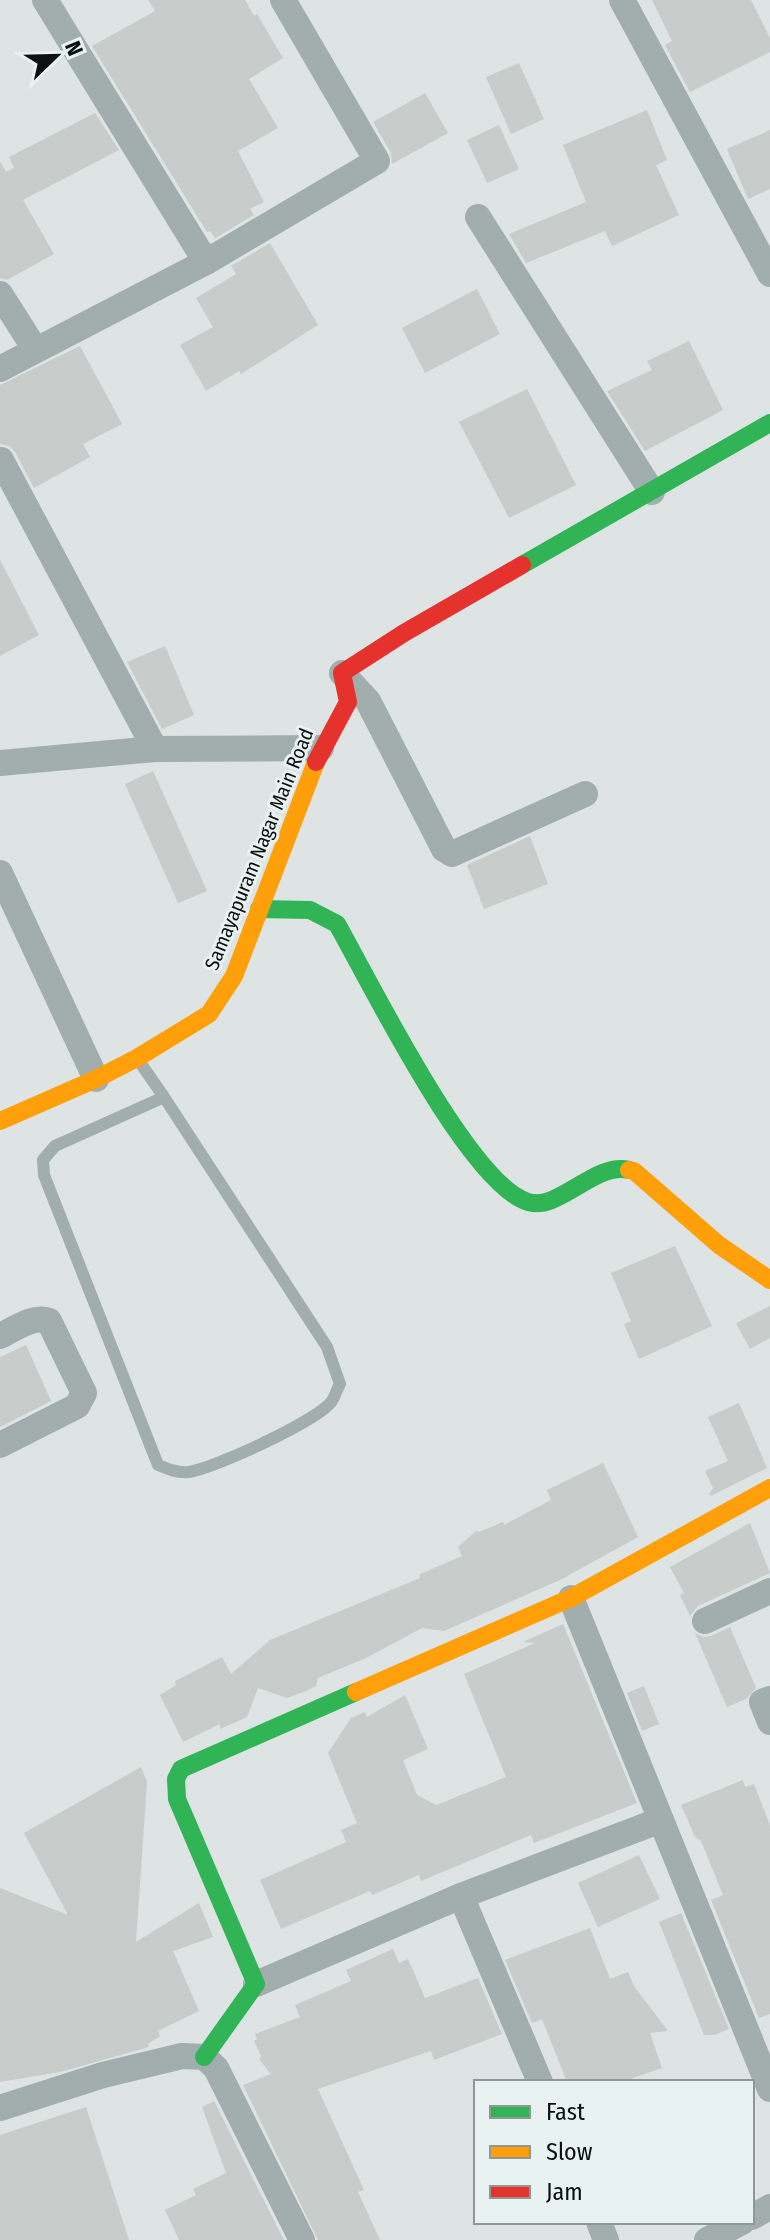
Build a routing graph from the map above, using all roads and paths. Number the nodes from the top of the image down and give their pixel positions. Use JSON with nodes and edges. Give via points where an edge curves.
{"nodes":[{"id":1,"x":45,"y":0,"type":"edge"},
{"id":2,"x":283,"y":0,"type":"edge"},
{"id":3,"x":622,"y":0,"type":"edge"},
{"id":4,"x":478,"y":217,"type":"dead end"},
{"id":5,"x":206,"y":262,"type":"junction"},
{"id":6,"x":770,"y":274,"type":"edge"},
{"id":7,"x":0,"y":294,"type":"edge"},
{"id":8,"x":35,"y":349,"type":"junction"},
{"id":9,"x":0,"y":369,"type":"edge"},
{"id":10,"x":770,"y":423,"type":"edge"},
{"id":11,"x":1,"y":460,"type":"edge"},
{"id":12,"x":652,"y":492,"type":"junction"},
{"id":13,"x":342,"y":673,"type":"junction"},
{"id":14,"x":321,"y":748,"type":"junction"},
{"id":15,"x":155,"y":749,"type":"junction"},
{"id":16,"x":0,"y":763,"type":"edge"},
{"id":17,"x":585,"y":794,"type":"dead end"},
{"id":18,"x":0,"y":873,"type":"edge"},
{"id":19,"x":259,"y":909,"type":"junction"},
{"id":20,"x":137,"y":1058,"type":"junction"},
{"id":21,"x":96,"y":1079,"type":"junction"},
{"id":22,"x":164,"y":1097,"type":"junction"},
{"id":23,"x":0,"y":1121,"type":"edge"},
{"id":24,"x":770,"y":1280,"type":"edge"},
{"id":25,"x":0,"y":1336,"type":"edge"},
{"id":26,"x":0,"y":1445,"type":"edge"},
{"id":27,"x":770,"y":1488,"type":"edge"},
{"id":28,"x":770,"y":1591,"type":"edge"},
{"id":29,"x":571,"y":1598,"type":"junction"},
{"id":30,"x":705,"y":1621,"type":"dead end"},
{"id":31,"x":770,"y":1699,"type":"edge"},
{"id":32,"x":770,"y":1722,"type":"edge"},
{"id":33,"x":661,"y":1820,"type":"junction"},
{"id":34,"x":461,"y":1896,"type":"junction"},
{"id":35,"x":256,"y":1984,"type":"junction"},
{"id":36,"x":204,"y":2057,"type":"junction"},
{"id":37,"x":539,"y":2080,"type":"edge"},
{"id":38,"x":770,"y":2089,"type":"edge"},
{"id":39,"x":0,"y":2108,"type":"edge"},
{"id":40,"x":738,"y":2224,"type":"edge"},
{"id":41,"x":302,"y":2240,"type":"edge"},
{"id":42,"x":707,"y":2240,"type":"edge"}],
"edges":[{"from":1,"to":5,"type":"street"},
{"from":2,"to":5,"type":"street","via":[[377,161]]},
{"from":3,"to":6,"type":"street"},
{"from":4,"to":12,"type":"street"},
{"from":5,"to":8,"type":"street"},
{"from":7,"to":8,"type":"street"},
{"from":8,"to":9,"type":"street"},
{"from":10,"to":12,"type":"street"},
{"from":11,"to":15,"type":"street"},
{"from":12,"to":13,"type":"street"},
{"from":13,"to":14,"type":"street","name":"Samayapuram Nagar Main Road","via":[[348,702]]},
{"from":13,"to":17,"type":"street","via":[[368,701],[444,849],[452,854]]},
{"from":14,"to":15,"type":"street"},
{"from":14,"to":19,"type":"street","name":"Samayapuram Nagar Main Road"},
{"from":15,"to":16,"type":"street"},
{"from":18,"to":21,"type":"street"},
{"from":19,"to":20,"type":"street","name":"Samayapuram Nagar Main Road","via":[[234,976],[209,1014]]},
{"from":19,"to":24,"type":"street","via":[[315,910],[337,924],[449,1123],[511,1193],[540,1204],[608,1171],[634,1171],[719,1245]]},
{"from":20,"to":21,"type":"street","name":"Samayapuram Nagar Main Road"},
{"from":20,"to":22,"type":"lane"},
{"from":21,"to":23,"type":"street","name":"Samayapuram Nagar Main Road"},
{"from":22,"to":22,"type":"lane","via":[[327,1347],[340,1384],[331,1403],[297,1425],[189,1472],[158,1465],[44,1175],[43,1160],[55,1146]]},
{"from":25,"to":26,"type":"street","via":[[34,1320],[49,1321],[84,1393],[77,1406]]},
{"from":27,"to":29,"type":"street"},
{"from":28,"to":30,"type":"street"},
{"from":29,"to":33,"type":"street"},
{"from":29,"to":35,"type":"street","via":[[181,1769],[177,1799]]},
{"from":31,"to":32,"type":"street","via":[[762,1702]]},
{"from":33,"to":34,"type":"street"},
{"from":33,"to":38,"type":"street"},
{"from":34,"to":35,"type":"street"},
{"from":34,"to":37,"type":"street"},
{"from":35,"to":36,"type":"street"},
{"from":36,"to":39,"type":"street","via":[[182,2056],[103,2075]]},
{"from":36,"to":41,"type":"street","via":[[216,2068]]},
{"from":40,"to":42,"type":"street"}]}
